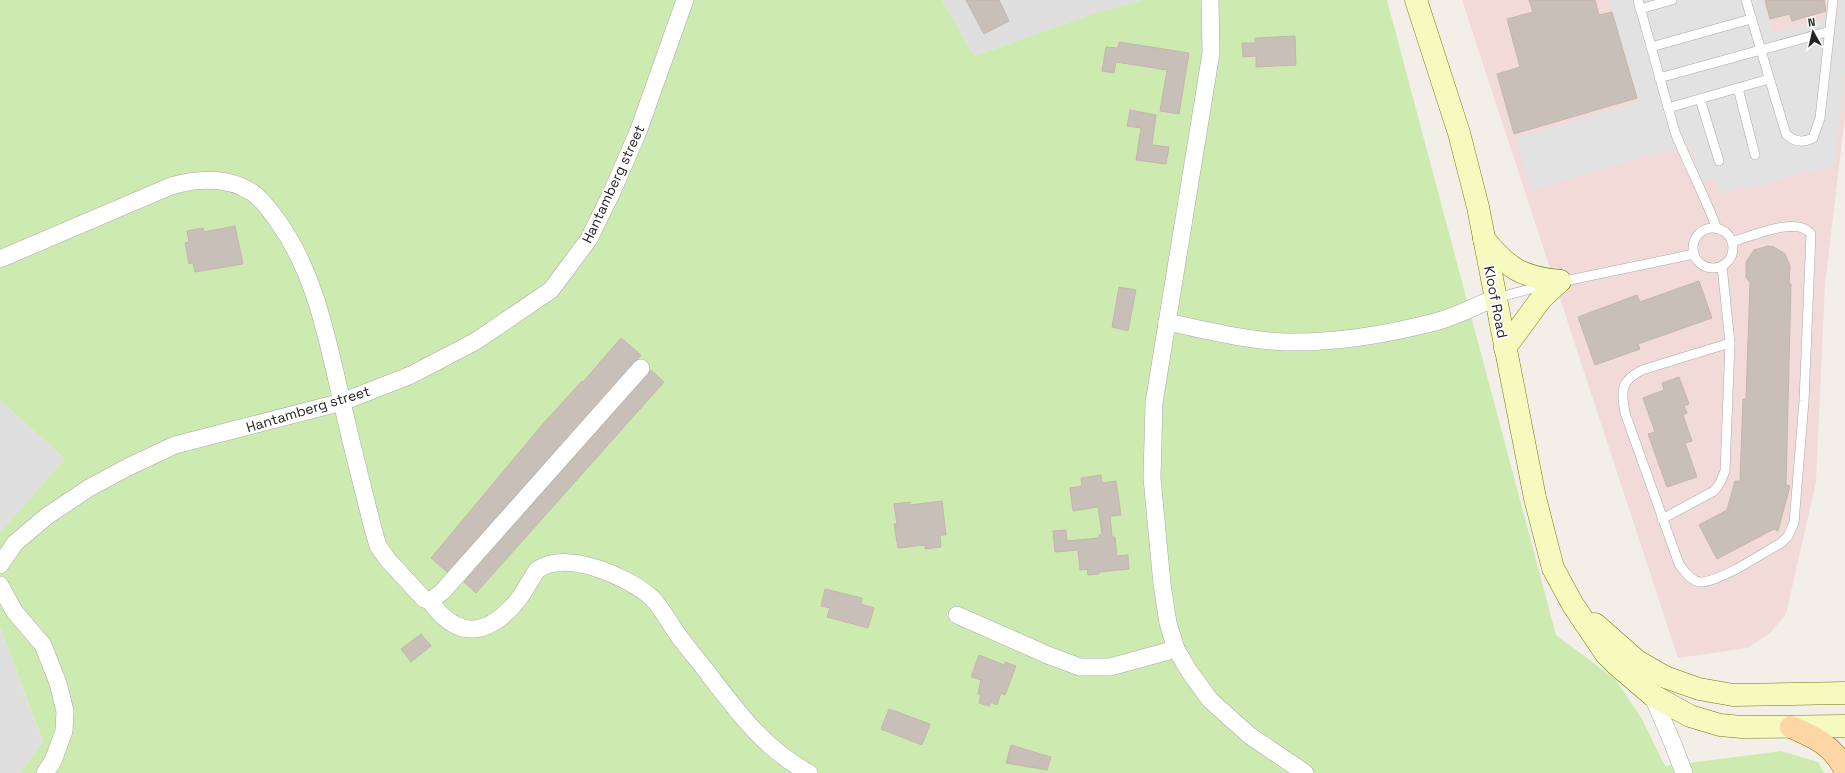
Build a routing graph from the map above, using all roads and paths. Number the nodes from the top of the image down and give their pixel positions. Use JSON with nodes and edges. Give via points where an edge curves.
{"nodes":[{"id":1,"x":685,"y":0,"type":"edge"},
{"id":2,"x":1210,"y":0,"type":"edge"},
{"id":3,"x":1672,"y":0,"type":"edge"},
{"id":4,"x":1746,"y":0,"type":"edge"},
{"id":5,"x":1833,"y":0,"type":"edge"},
{"id":6,"x":1418,"y":2,"type":"edge"},
{"id":7,"x":1639,"y":4,"type":"edge"},
{"id":8,"x":1751,"y":19,"type":"junction"},
{"id":9,"x":1830,"y":31,"type":"junction"},
{"id":10,"x":1651,"y":47,"type":"junction"},
{"id":11,"x":1761,"y":50,"type":"junction"},
{"id":12,"x":1659,"y":78,"type":"junction"},
{"id":13,"x":1769,"y":79,"type":"junction"},
{"id":14,"x":1738,"y":88,"type":"junction"},
{"id":15,"x":1700,"y":99,"type":"junction"},
{"id":16,"x":1668,"y":108,"type":"junction"},
{"id":17,"x":1755,"y":155,"type":"dead end"},
{"id":18,"x":1719,"y":161,"type":"dead end"},
{"id":19,"x":1717,"y":229,"type":"junction"},
{"id":20,"x":1484,"y":239,"type":"junction"},
{"id":21,"x":1732,"y":242,"type":"junction"},
{"id":22,"x":1694,"y":254,"type":"junction"},
{"id":23,"x":0,"y":259,"type":"edge"},
{"id":24,"x":1722,"y":266,"type":"junction"},
{"id":25,"x":1560,"y":282,"type":"junction"},
{"id":26,"x":1495,"y":298,"type":"junction"},
{"id":27,"x":1167,"y":322,"type":"junction"},
{"id":28,"x":1730,"y":343,"type":"junction"},
{"id":29,"x":1505,"y":348,"type":"junction"},
{"id":30,"x":641,"y":368,"type":"dead end"},
{"id":31,"x":342,"y":402,"type":"junction"},
{"id":32,"x":1662,"y":518,"type":"junction"},
{"id":33,"x":0,"y":565,"type":"edge"},
{"id":34,"x":0,"y":585,"type":"edge"},
{"id":35,"x":430,"y":601,"type":"junction"},
{"id":36,"x":1573,"y":605,"type":"junction"},
{"id":37,"x":957,"y":615,"type":"dead end"},
{"id":38,"x":1176,"y":649,"type":"junction"},
{"id":39,"x":1845,"y":693,"type":"edge"},
{"id":40,"x":1652,"y":696,"type":"junction"},
{"id":41,"x":1845,"y":726,"type":"edge"},
{"id":42,"x":1791,"y":727,"type":"junction"},
{"id":43,"x":1845,"y":770,"type":"edge"},
{"id":44,"x":45,"y":773,"type":"edge"},
{"id":45,"x":809,"y":773,"type":"edge"},
{"id":46,"x":1305,"y":773,"type":"edge"},
{"id":47,"x":1684,"y":773,"type":"edge"}],
"edges":[{"from":1,"to":31,"type":"street","name":"Hantamberg street","via":[[638,132],[611,194],[590,239],[551,290],[476,342],[411,375]]},
{"from":2,"to":27,"type":"street","via":[[1211,53]]},
{"from":3,"to":7,"type":"lane"},
{"from":4,"to":8,"type":"lane"},
{"from":5,"to":9,"type":"lane"},
{"from":6,"to":20,"type":"street","name":"Kloof Road","via":[[1459,133]]},
{"from":7,"to":10,"type":"lane"},
{"from":8,"to":10,"type":"lane"},
{"from":8,"to":11,"type":"lane"},
{"from":9,"to":11,"type":"lane"},
{"from":9,"to":13,"type":"lane","via":[[1820,118],[1813,138],[1800,141],[1786,134]]},
{"from":10,"to":12,"type":"lane"},
{"from":11,"to":12,"type":"lane"},
{"from":11,"to":13,"type":"lane"},
{"from":12,"to":16,"type":"lane"},
{"from":13,"to":14,"type":"lane"},
{"from":14,"to":15,"type":"lane"},
{"from":14,"to":17,"type":"lane"},
{"from":15,"to":16,"type":"lane"},
{"from":15,"to":18,"type":"lane"},
{"from":16,"to":19,"type":"lane","via":[[1683,153],[1710,208]]},
{"from":19,"to":21,"type":"lane","via":[[1724,232]]},
{"from":19,"to":22,"type":"lane","via":[[1704,231],[1698,235],[1694,241]]},
{"from":20,"to":25,"type":"street","via":[[1498,257],[1513,269],[1535,279]]},
{"from":20,"to":26,"type":"street","name":"Kloof Road"},
{"from":21,"to":24,"type":"lane","via":[[1731,256]]},
{"from":21,"to":32,"type":"lane","via":[[1786,226],[1804,228],[1811,234],[1804,402],[1794,523],[1782,543],[1724,575],[1702,582],[1689,576],[1679,564]]},
{"from":22,"to":24,"type":"lane","via":[[1702,265],[1708,268]]},
{"from":22,"to":25,"type":"lane"},
{"from":23,"to":31,"type":"street","via":[[171,186],[193,180],[215,180],[233,184],[253,193],[267,206],[284,230],[309,277]]},
{"from":24,"to":28,"type":"lane"},
{"from":25,"to":26,"type":"lane"},
{"from":25,"to":29,"type":"street","via":[[1541,299]]},
{"from":26,"to":27,"type":"street","via":[[1437,322],[1327,340],[1287,342]]},
{"from":26,"to":29,"type":"street","name":"Kloof Road"},
{"from":27,"to":38,"type":"street","via":[[1154,403],[1152,478],[1168,623]]},
{"from":28,"to":32,"type":"lane","via":[[1725,471],[1720,484],[1714,492],[1703,499]]},
{"from":28,"to":32,"type":"lane","via":[[1642,370],[1623,384],[1625,413]]},
{"from":29,"to":36,"type":"street","name":"Kloof Road","via":[[1535,498],[1553,568]]},
{"from":30,"to":35,"type":"street","via":[[442,592]]},
{"from":31,"to":33,"type":"street","name":"Hantamberg street","via":[[175,445],[128,466],[47,516],[15,543]]},
{"from":31,"to":35,"type":"street","via":[[378,546],[424,599]]},
{"from":34,"to":44,"type":"street","via":[[14,611],[42,646],[58,683],[65,711],[60,745]]},
{"from":35,"to":45,"type":"street","via":[[451,624],[461,629],[472,629],[490,624],[512,608],[542,566],[560,562],[577,564],[616,575],[653,599],[692,654],[758,734],[777,753]]},
{"from":36,"to":39,"type":"street","via":[[1637,661],[1665,677],[1699,689],[1732,695]]},
{"from":36,"to":40,"type":"street","via":[[1606,654]]},
{"from":37,"to":38,"type":"street","via":[[1080,667],[1110,667]]},
{"from":38,"to":46,"type":"street","via":[[1188,671],[1210,700],[1249,735]]},
{"from":40,"to":42,"type":"street","via":[[1706,722],[1742,727]]},
{"from":40,"to":47,"type":"street"},
{"from":41,"to":42,"type":"street"},
{"from":42,"to":43,"type":"main road","via":[[1820,740],[1832,751]]}]}
